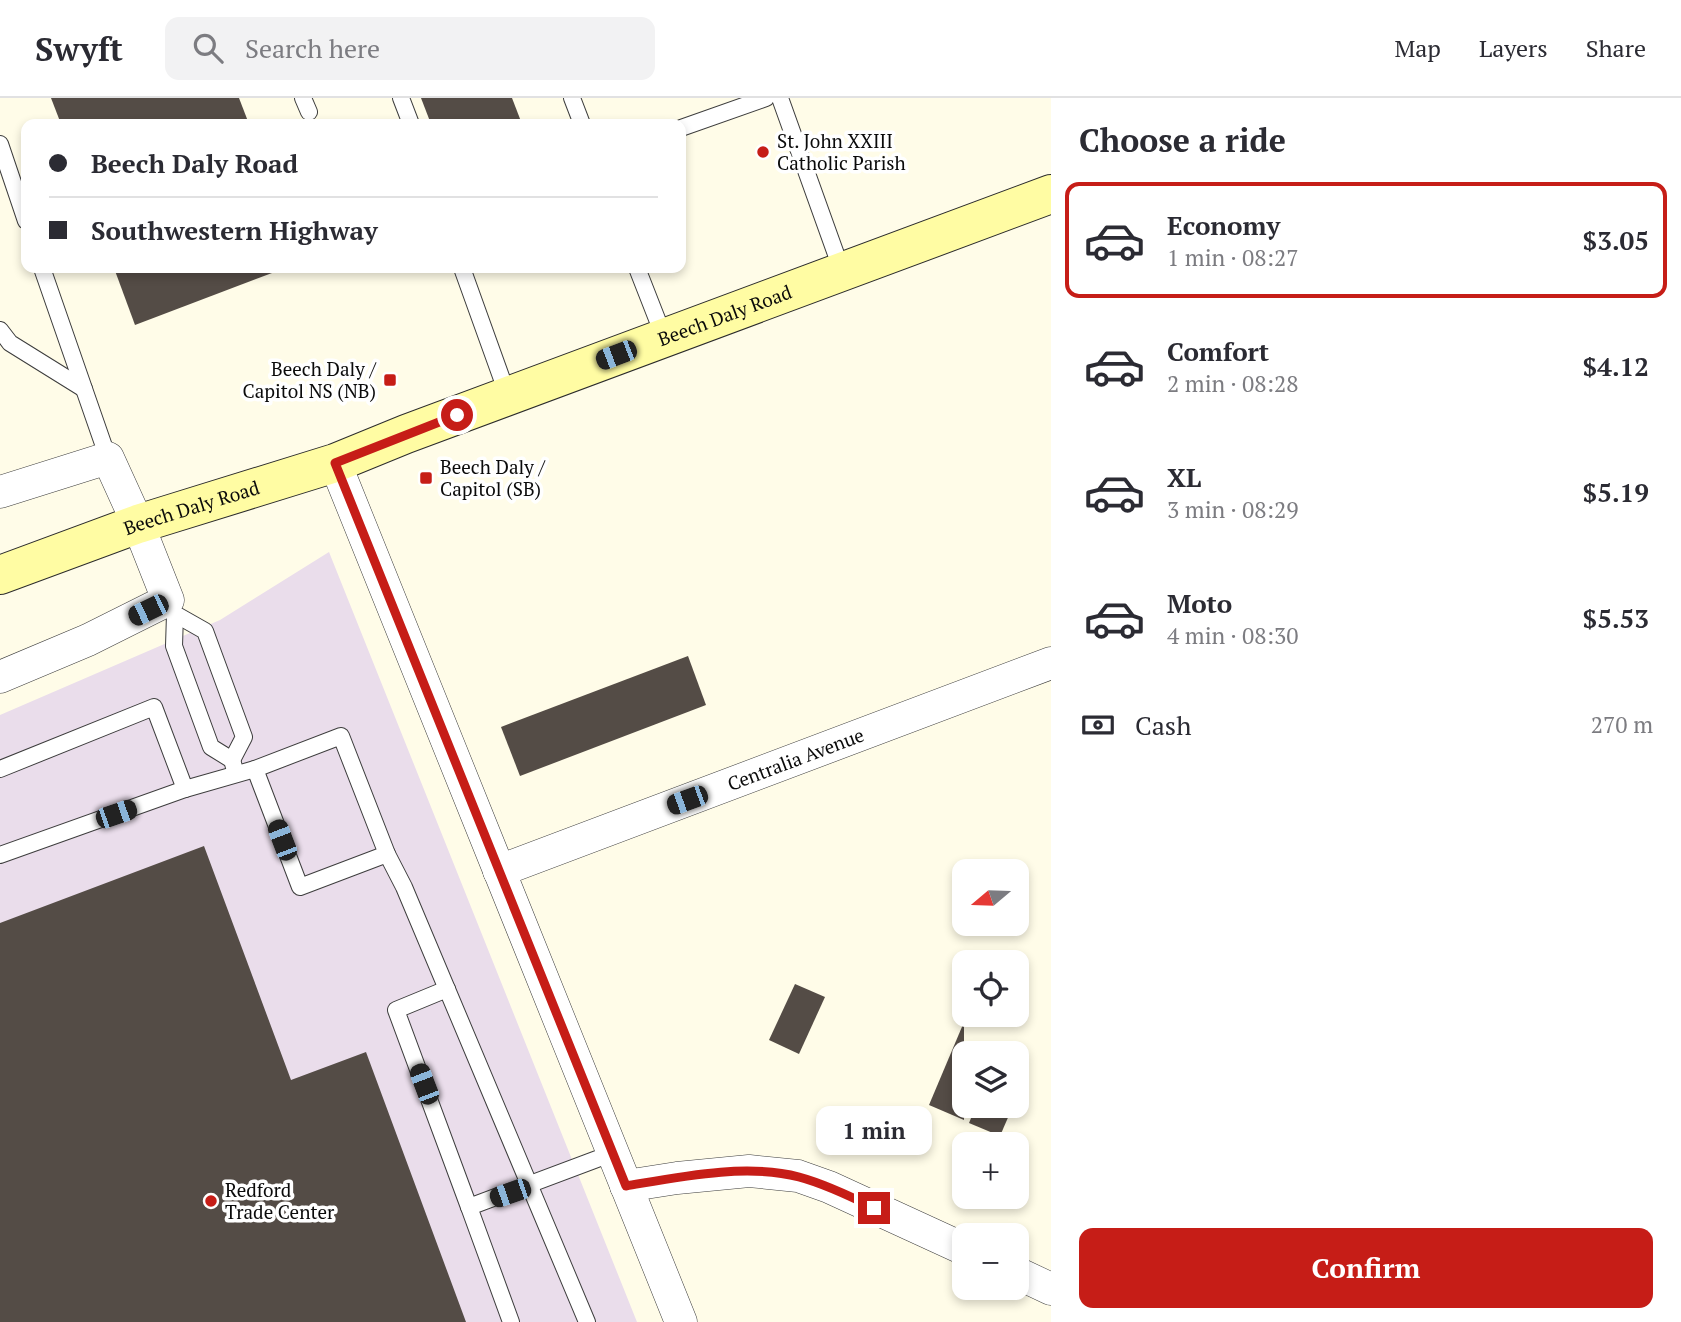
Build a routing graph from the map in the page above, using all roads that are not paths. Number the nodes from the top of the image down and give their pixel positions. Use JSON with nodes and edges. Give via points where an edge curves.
{"nodes":[{"id":1,"x":401,"y":98,"type":"edge"},
{"id":2,"x":572,"y":98,"type":"edge"},
{"id":3,"x":766,"y":98,"type":"edge"},
{"id":4,"x":780,"y":98,"type":"edge"},
{"id":5,"x":409,"y":119,"type":"edge"},
{"id":6,"x":580,"y":119,"type":"edge"},
{"id":7,"x":686,"y":126,"type":"edge"},
{"id":8,"x":0,"y":144,"type":"edge"},
{"id":9,"x":1051,"y":194,"type":"edge"},
{"id":10,"x":21,"y":206,"type":"edge"},
{"id":11,"x":842,"y":271,"type":"junction"},
{"id":12,"x":44,"y":273,"type":"edge"},
{"id":13,"x":464,"y":273,"type":"edge"},
{"id":14,"x":639,"y":273,"type":"edge"},
{"id":15,"x":0,"y":330,"type":"edge"},
{"id":16,"x":664,"y":337,"type":"junction"},
{"id":17,"x":83,"y":389,"type":"junction"},
{"id":18,"x":508,"y":396,"type":"junction"},
{"id":19,"x":107,"y":458,"type":"junction"},
{"id":20,"x":335,"y":463,"type":"junction"},
{"id":21,"x":0,"y":492,"type":"edge"},
{"id":22,"x":138,"y":524,"type":"junction"},
{"id":23,"x":0,"y":575,"type":"edge"},
{"id":24,"x":172,"y":607,"type":"junction"},
{"id":25,"x":1051,"y":663,"type":"edge"},
{"id":26,"x":0,"y":677,"type":"edge"},
{"id":27,"x":234,"y":766,"type":"junction"},
{"id":28,"x":0,"y":769,"type":"edge"},
{"id":29,"x":255,"y":769,"type":"junction"},
{"id":30,"x":185,"y":789,"type":"junction"},
{"id":31,"x":387,"y":854,"type":"junction"},
{"id":32,"x":0,"y":855,"type":"edge"},
{"id":33,"x":499,"y":871,"type":"junction"},
{"id":34,"x":447,"y":989,"type":"junction"},
{"id":35,"x":613,"y":1153,"type":"junction"},
{"id":36,"x":530,"y":1186,"type":"junction"},
{"id":37,"x":626,"y":1186,"type":"junction"},
{"id":38,"x":469,"y":1207,"type":"junction"},
{"id":39,"x":952,"y":1243,"type":"edge"},
{"id":40,"x":1029,"y":1279,"type":"edge"},
{"id":41,"x":1051,"y":1289,"type":"edge"},
{"id":42,"x":584,"y":1321,"type":"edge"},
{"id":43,"x":511,"y":1322,"type":"edge"},
{"id":44,"x":681,"y":1322,"type":"edge"}],
"edges":[{"from":1,"to":5,"type":"lane"},
{"from":2,"to":6,"type":"lane"},
{"from":3,"to":7,"type":"lane"},
{"from":4,"to":11,"type":"lane"},
{"from":8,"to":10,"type":"lane"},
{"from":9,"to":11,"type":"main road","name":"Beech Daly Road"},
{"from":11,"to":16,"type":"main road","name":"Beech Daly Road"},
{"from":12,"to":17,"type":"lane"},
{"from":13,"to":18,"type":"lane"},
{"from":14,"to":16,"type":"lane"},
{"from":15,"to":17,"type":"lane","via":[[10,343]]},
{"from":16,"to":18,"type":"main road","name":"Beech Daly Road"},
{"from":17,"to":19,"type":"lane"},
{"from":18,"to":20,"type":"main road","name":"Beech Daly Road"},
{"from":19,"to":21,"type":"street"},
{"from":19,"to":22,"type":"street"},
{"from":20,"to":22,"type":"main road","name":"Beech Daly Road"},
{"from":20,"to":33,"type":"street"},
{"from":22,"to":23,"type":"main road","name":"Beech Daly Road"},
{"from":22,"to":24,"type":"street"},
{"from":24,"to":26,"type":"street"},
{"from":24,"to":27,"type":"lane","via":[[174,646],[211,747]]},
{"from":24,"to":27,"type":"lane","via":[[205,631],[244,737]]},
{"from":25,"to":33,"type":"street","name":"Centralia Avenue"},
{"from":27,"to":29,"type":"lane"},
{"from":27,"to":30,"type":"lane"},
{"from":28,"to":30,"type":"lane","via":[[153,707]]},
{"from":29,"to":31,"type":"lane","via":[[341,736]]},
{"from":29,"to":31,"type":"lane","via":[[300,887]]},
{"from":30,"to":32,"type":"lane"},
{"from":31,"to":34,"type":"lane"},
{"from":33,"to":35,"type":"street"},
{"from":34,"to":36,"type":"lane"},
{"from":34,"to":38,"type":"lane","via":[[396,1010]]},
{"from":35,"to":36,"type":"lane"},
{"from":35,"to":37,"type":"street"},
{"from":36,"to":38,"type":"lane"},
{"from":36,"to":42,"type":"lane"},
{"from":37,"to":39,"type":"street","via":[[749,1171],[798,1176]]},
{"from":37,"to":44,"type":"street"},
{"from":38,"to":43,"type":"lane"},
{"from":40,"to":41,"type":"street"}]}
